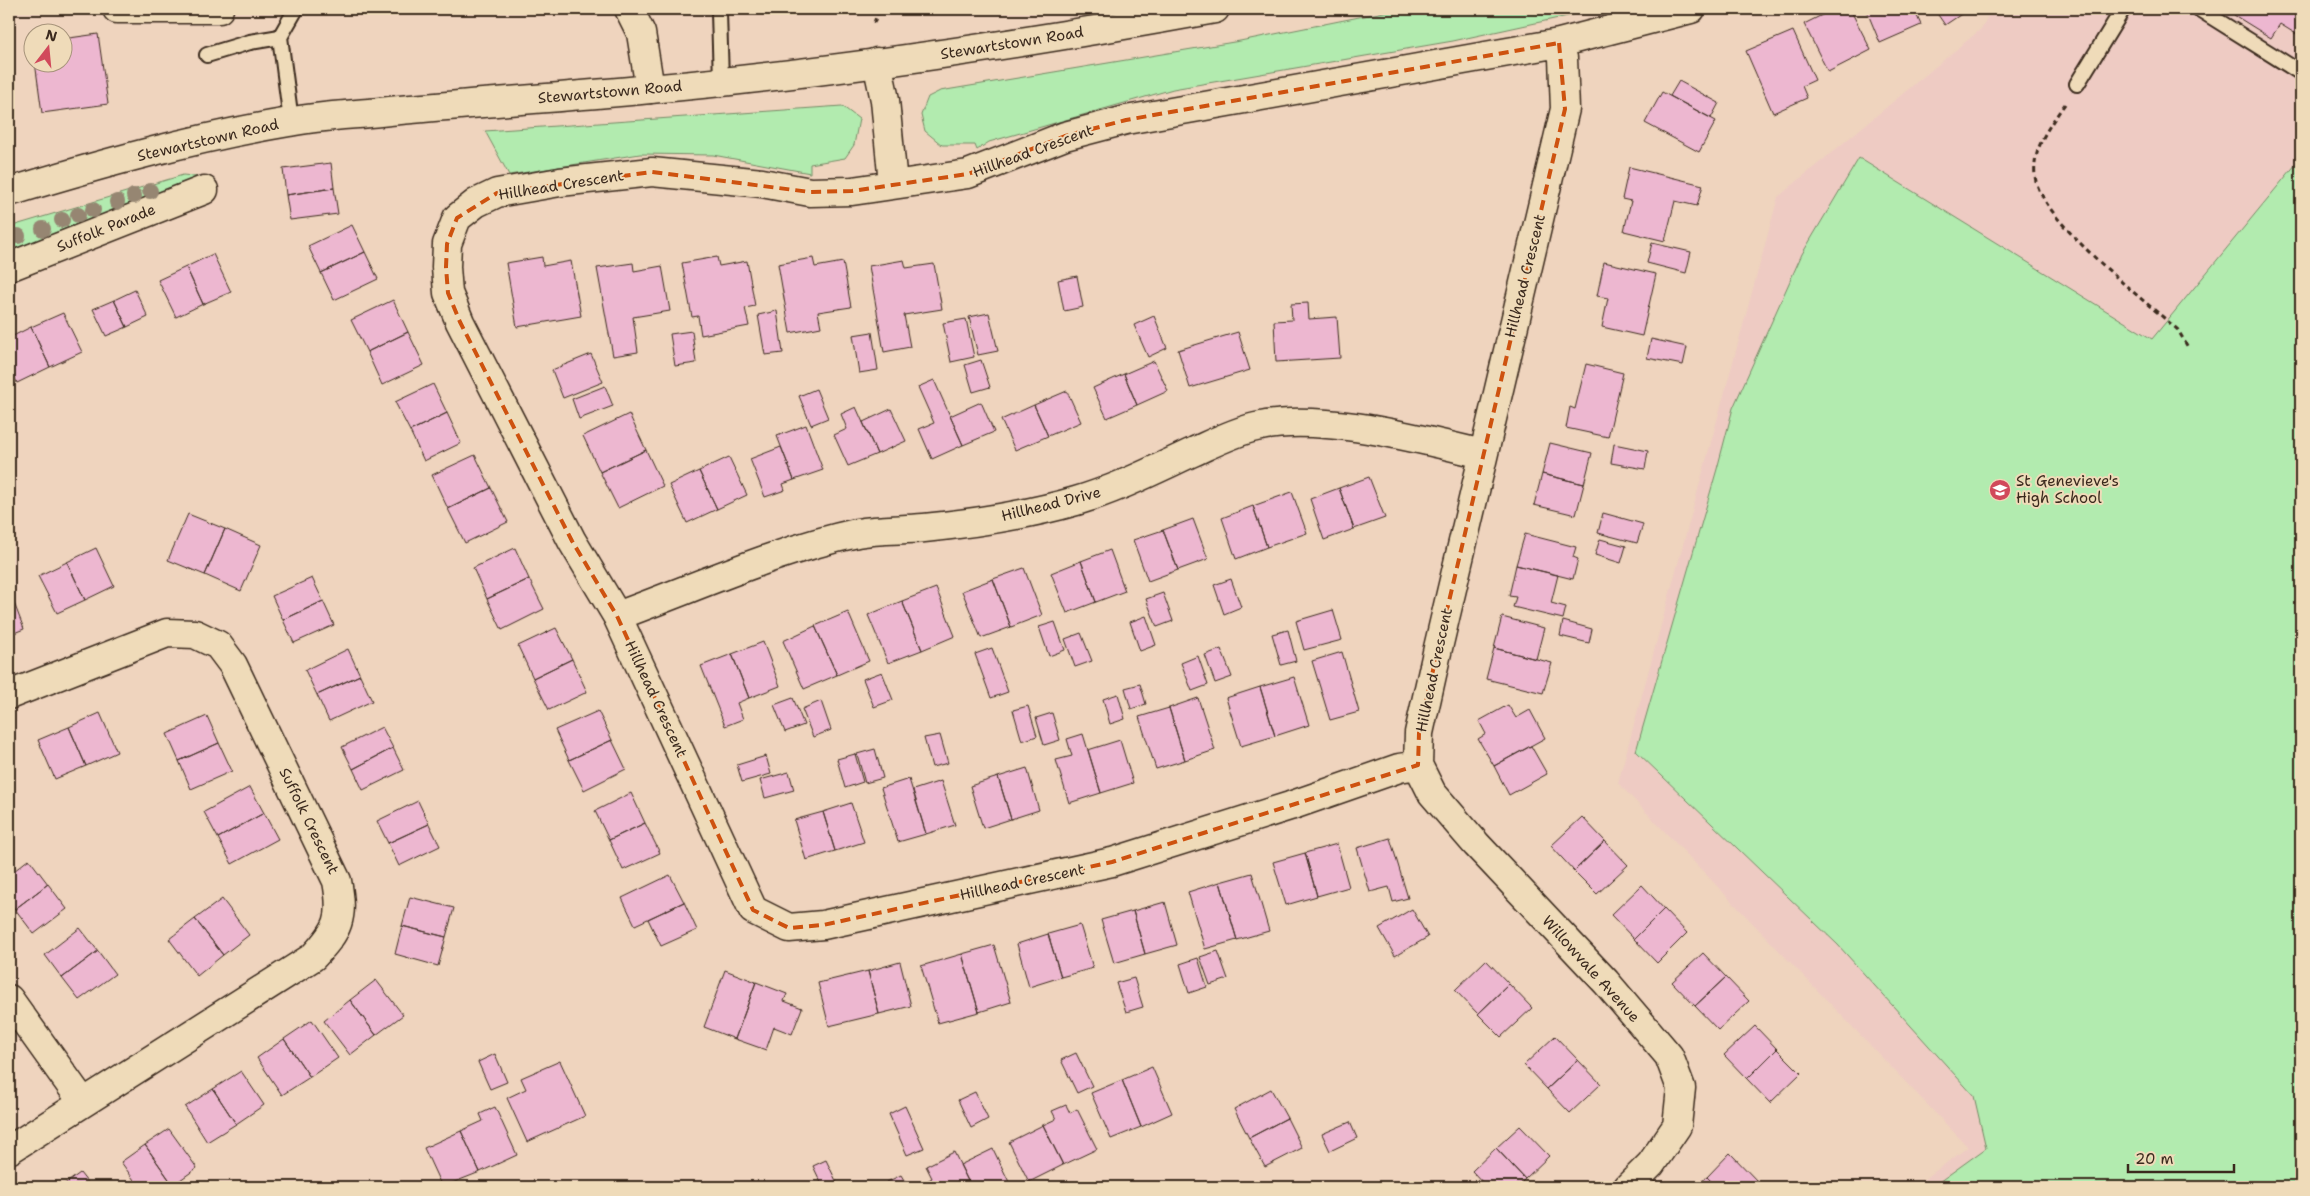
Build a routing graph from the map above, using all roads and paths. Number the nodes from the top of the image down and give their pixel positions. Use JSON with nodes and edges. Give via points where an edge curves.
{"nodes":[{"id":1,"x":116,"y":9,"type":"edge"},
{"id":2,"x":219,"y":9,"type":"edge"},
{"id":3,"x":296,"y":9,"type":"edge"},
{"id":4,"x":629,"y":9,"type":"edge"},
{"id":5,"x":720,"y":9,"type":"edge"},
{"id":6,"x":885,"y":9,"type":"edge"},
{"id":7,"x":1215,"y":9,"type":"edge"},
{"id":8,"x":1691,"y":9,"type":"edge"},
{"id":9,"x":2124,"y":9,"type":"edge"},
{"id":10,"x":2199,"y":9,"type":"edge"},
{"id":11,"x":874,"y":23,"type":"dead end"},
{"id":12,"x":280,"y":37,"type":"junction"},
{"id":13,"x":1559,"y":43,"type":"junction"},
{"id":14,"x":207,"y":55,"type":"dead end"},
{"id":15,"x":877,"y":62,"type":"junction"},
{"id":16,"x":2301,"y":73,"type":"edge"},
{"id":17,"x":721,"y":81,"type":"junction"},
{"id":18,"x":2077,"y":84,"type":"joint"},
{"id":19,"x":650,"y":89,"type":"junction"},
{"id":20,"x":291,"y":121,"type":"junction"},
{"id":21,"x":893,"y":184,"type":"junction"},
{"id":22,"x":204,"y":190,"type":"dead end"},
{"id":23,"x":9,"y":192,"type":"edge"},
{"id":24,"x":9,"y":267,"type":"edge"},
{"id":25,"x":2189,"y":349,"type":"dead end"},
{"id":26,"x":1483,"y":454,"type":"junction"},
{"id":27,"x":617,"y":616,"type":"junction"},
{"id":28,"x":9,"y":695,"type":"edge"},
{"id":29,"x":1418,"y":764,"type":"junction"},
{"id":30,"x":9,"y":1000,"type":"edge"},
{"id":31,"x":82,"y":1101,"type":"junction"},
{"id":32,"x":9,"y":1150,"type":"edge"},
{"id":33,"x":1628,"y":1187,"type":"edge"}],
"edges":[{"from":1,"to":2,"type":"street"},
{"from":3,"to":12,"type":"lane"},
{"from":4,"to":19,"type":"street","via":[[641,33]]},
{"from":5,"to":17,"type":"lane"},
{"from":6,"to":11,"type":"path","via":[[877,14]]},
{"from":7,"to":15,"type":"street","name":"Stewartstown Road","via":[[997,47]]},
{"from":8,"to":13,"type":"street","name":"Hillhead Crescent"},
{"from":9,"to":18,"type":"lane"},
{"from":10,"to":16,"type":"lane"},
{"from":12,"to":14,"type":"lane"},
{"from":12,"to":20,"type":"lane"},
{"from":13,"to":21,"type":"street","name":"Hillhead Crescent","via":[[1126,120],[1065,136],[968,174]]},
{"from":13,"to":26,"type":"street","name":"Hillhead Crescent","via":[[1563,58],[1565,109]]},
{"from":15,"to":17,"type":"street","name":"Stewartstown Road"},
{"from":15,"to":21,"type":"street","via":[[885,100]]},
{"from":17,"to":19,"type":"street","name":"Stewartstown Road"},
{"from":18,"to":25,"type":"path","via":[[2039,143],[2035,176],[2046,204],[2068,232],[2178,330]]},
{"from":19,"to":20,"type":"street","name":"Stewartstown Road"},
{"from":20,"to":23,"type":"street","name":"Stewartstown Road","via":[[85,168]]},
{"from":21,"to":27,"type":"street","name":"Hillhead Crescent","via":[[852,191],[810,192],[762,183],[652,172],[497,193],[476,203],[457,218],[447,244],[448,293],[572,541]]},
{"from":22,"to":24,"type":"street","name":"Suffolk Parade"},
{"from":26,"to":27,"type":"street","name":"Hillhead Drive","via":[[1407,436],[1346,427],[1299,423],[1256,427],[1223,438],[1122,486],[1077,501],[1026,513],[926,528],[859,533],[804,547]]},
{"from":26,"to":29,"type":"street","name":"Hillhead Crescent","via":[[1419,733]]},
{"from":27,"to":29,"type":"street","name":"Hillhead Crescent","via":[[753,910],[789,928],[823,925],[1112,862]]},
{"from":28,"to":31,"type":"street","name":"Suffolk Crescent","via":[[167,633],[195,634],[218,645],[233,664],[337,880],[341,899],[339,921],[330,938],[313,957]]},
{"from":29,"to":33,"type":"street","name":"Willowvale Avenue","via":[[1438,800],[1606,982],[1669,1056],[1681,1088],[1677,1126],[1651,1164]]},
{"from":30,"to":31,"type":"street"},
{"from":31,"to":32,"type":"street","name":"Suffolk Crescent"}]}
